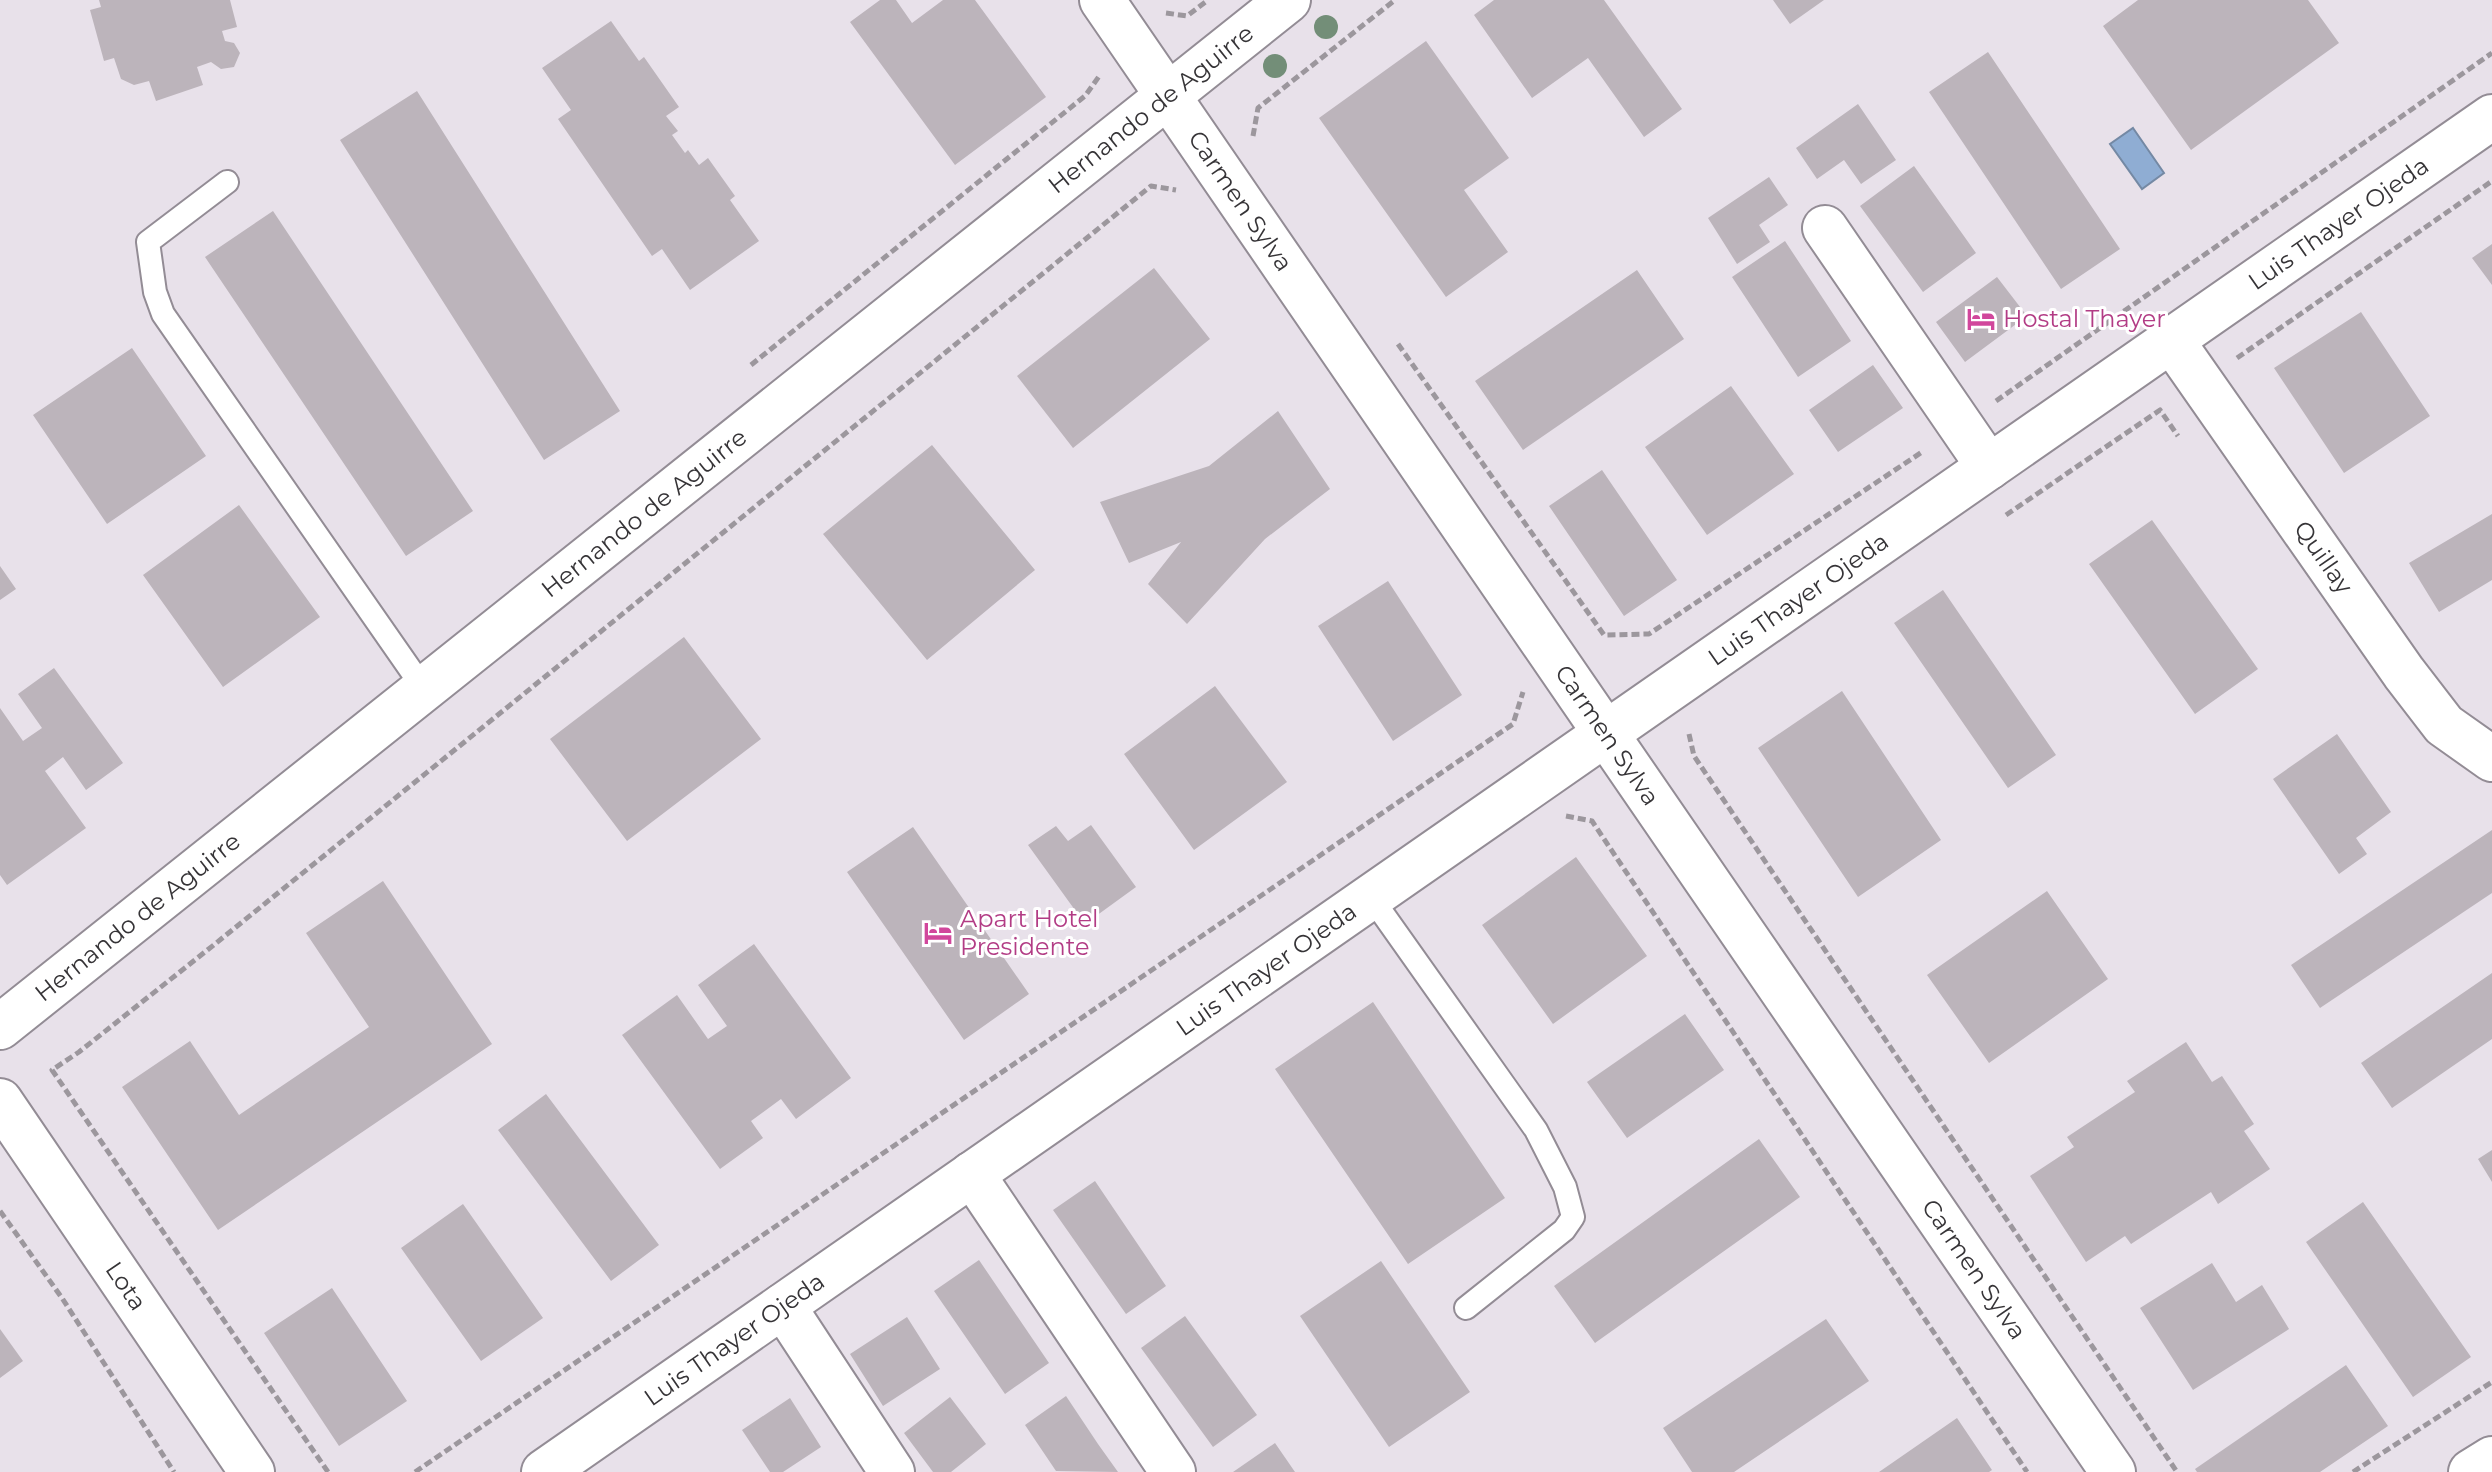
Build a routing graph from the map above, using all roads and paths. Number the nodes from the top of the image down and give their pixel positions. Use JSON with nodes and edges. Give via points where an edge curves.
{"nodes":[{"id":1,"x":1102,"y":0,"type":"edge"},
{"id":2,"x":1208,"y":0,"type":"edge"},
{"id":3,"x":1288,"y":0,"type":"edge"},
{"id":4,"x":1395,"y":0,"type":"edge"},
{"id":5,"x":1161,"y":12,"type":"dead end"},
{"id":6,"x":2492,"y":53,"type":"edge"},
{"id":7,"x":1099,"y":68,"type":"dead end"},
{"id":8,"x":1085,"y":96,"type":"dead end"},
{"id":9,"x":1168,"y":96,"type":"junction"},
{"id":10,"x":2492,"y":117,"type":"edge"},
{"id":11,"x":1253,"y":137,"type":"dead end"},
{"id":12,"x":2492,"y":181,"type":"edge"},
{"id":13,"x":227,"y":182,"type":"dead end"},
{"id":14,"x":1188,"y":192,"type":"dead end"},
{"id":15,"x":1825,"y":228,"type":"dead end"},
{"id":16,"x":2172,"y":341,"type":"junction"},
{"id":17,"x":1397,"y":342,"type":"dead end"},
{"id":18,"x":2227,"y":364,"type":"dead end"},
{"id":19,"x":1995,"y":401,"type":"dead end"},
{"id":20,"x":1933,"y":445,"type":"dead end"},
{"id":21,"x":1989,"y":467,"type":"junction"},
{"id":22,"x":424,"y":689,"type":"junction"},
{"id":23,"x":1523,"y":692,"type":"dead end"},
{"id":24,"x":1608,"y":733,"type":"junction"},
{"id":25,"x":1694,"y":756,"type":"dead end"},
{"id":26,"x":2492,"y":759,"type":"edge"},
{"id":27,"x":1592,"y":821,"type":"dead end"},
{"id":28,"x":1371,"y":897,"type":"junction"},
{"id":29,"x":0,"y":1027,"type":"edge"},
{"id":30,"x":0,"y":1101,"type":"edge"},
{"id":31,"x":972,"y":1174,"type":"junction"},
{"id":32,"x":0,"y":1211,"type":"edge"},
{"id":33,"x":783,"y":1306,"type":"junction"},
{"id":34,"x":1466,"y":1308,"type":"dead end"},
{"id":35,"x":2492,"y":1382,"type":"edge"},
{"id":36,"x":2492,"y":1459,"type":"edge"},
{"id":37,"x":174,"y":1472,"type":"edge"},
{"id":38,"x":252,"y":1472,"type":"edge"},
{"id":39,"x":328,"y":1472,"type":"edge"},
{"id":40,"x":415,"y":1472,"type":"edge"},
{"id":41,"x":544,"y":1472,"type":"edge"},
{"id":42,"x":892,"y":1472,"type":"edge"},
{"id":43,"x":1173,"y":1472,"type":"edge"},
{"id":44,"x":2027,"y":1472,"type":"edge"},
{"id":45,"x":2113,"y":1472,"type":"edge"},
{"id":46,"x":2177,"y":1472,"type":"edge"},
{"id":47,"x":2353,"y":1472,"type":"edge"},
{"id":48,"x":2471,"y":1472,"type":"edge"}],
"edges":[{"from":1,"to":9,"type":"street","name":"Carmen Sylva"},
{"from":2,"to":5,"type":"path","via":[[1187,16]]},
{"from":3,"to":9,"type":"street","name":"Hernando de Aguirre"},
{"from":4,"to":11,"type":"path","via":[[1258,108]]},
{"from":6,"to":19,"type":"path"},
{"from":7,"to":8,"type":"path","via":[[1100,76]]},
{"from":9,"to":22,"type":"street","name":"Hernando de Aguirre"},
{"from":9,"to":24,"type":"street","name":"Carmen Sylva"},
{"from":10,"to":16,"type":"street","name":"Luis Thayer Ojeda"},
{"from":12,"to":18,"type":"path"},
{"from":13,"to":22,"type":"lane","via":[[148,242],[163,314]]},
{"from":14,"to":39,"type":"path","via":[[1151,186],[52,1070]]},
{"from":15,"to":21,"type":"street"},
{"from":16,"to":21,"type":"street","name":"Luis Thayer Ojeda"},
{"from":16,"to":26,"type":"street","name":"Quillay","via":[[2404,673],[2444,725]]},
{"from":17,"to":20,"type":"path","via":[[1604,635],[1649,634]]},
{"from":21,"to":24,"type":"street","name":"Luis Thayer Ojeda"},
{"from":22,"to":29,"type":"street","name":"Hernando de Aguirre"},
{"from":23,"to":40,"type":"path","via":[[1513,724]]},
{"from":24,"to":28,"type":"street","name":"Luis Thayer Ojeda"},
{"from":24,"to":45,"type":"street","name":"Carmen Sylva"},
{"from":25,"to":46,"type":"path"},
{"from":27,"to":44,"type":"path"},
{"from":28,"to":31,"type":"street","name":"Luis Thayer Ojeda"},
{"from":28,"to":34,"type":"lane","via":[[1536,1130],[1565,1187],[1573,1217],[1564,1230]]},
{"from":30,"to":38,"type":"street","name":"Lota"},
{"from":31,"to":33,"type":"street","name":"Luis Thayer Ojeda"},
{"from":31,"to":43,"type":"street"},
{"from":32,"to":37,"type":"path"},
{"from":33,"to":41,"type":"street","name":"Luis Thayer Ojeda"},
{"from":33,"to":42,"type":"street"},
{"from":35,"to":47,"type":"path"},
{"from":36,"to":48,"type":"street"}]}
